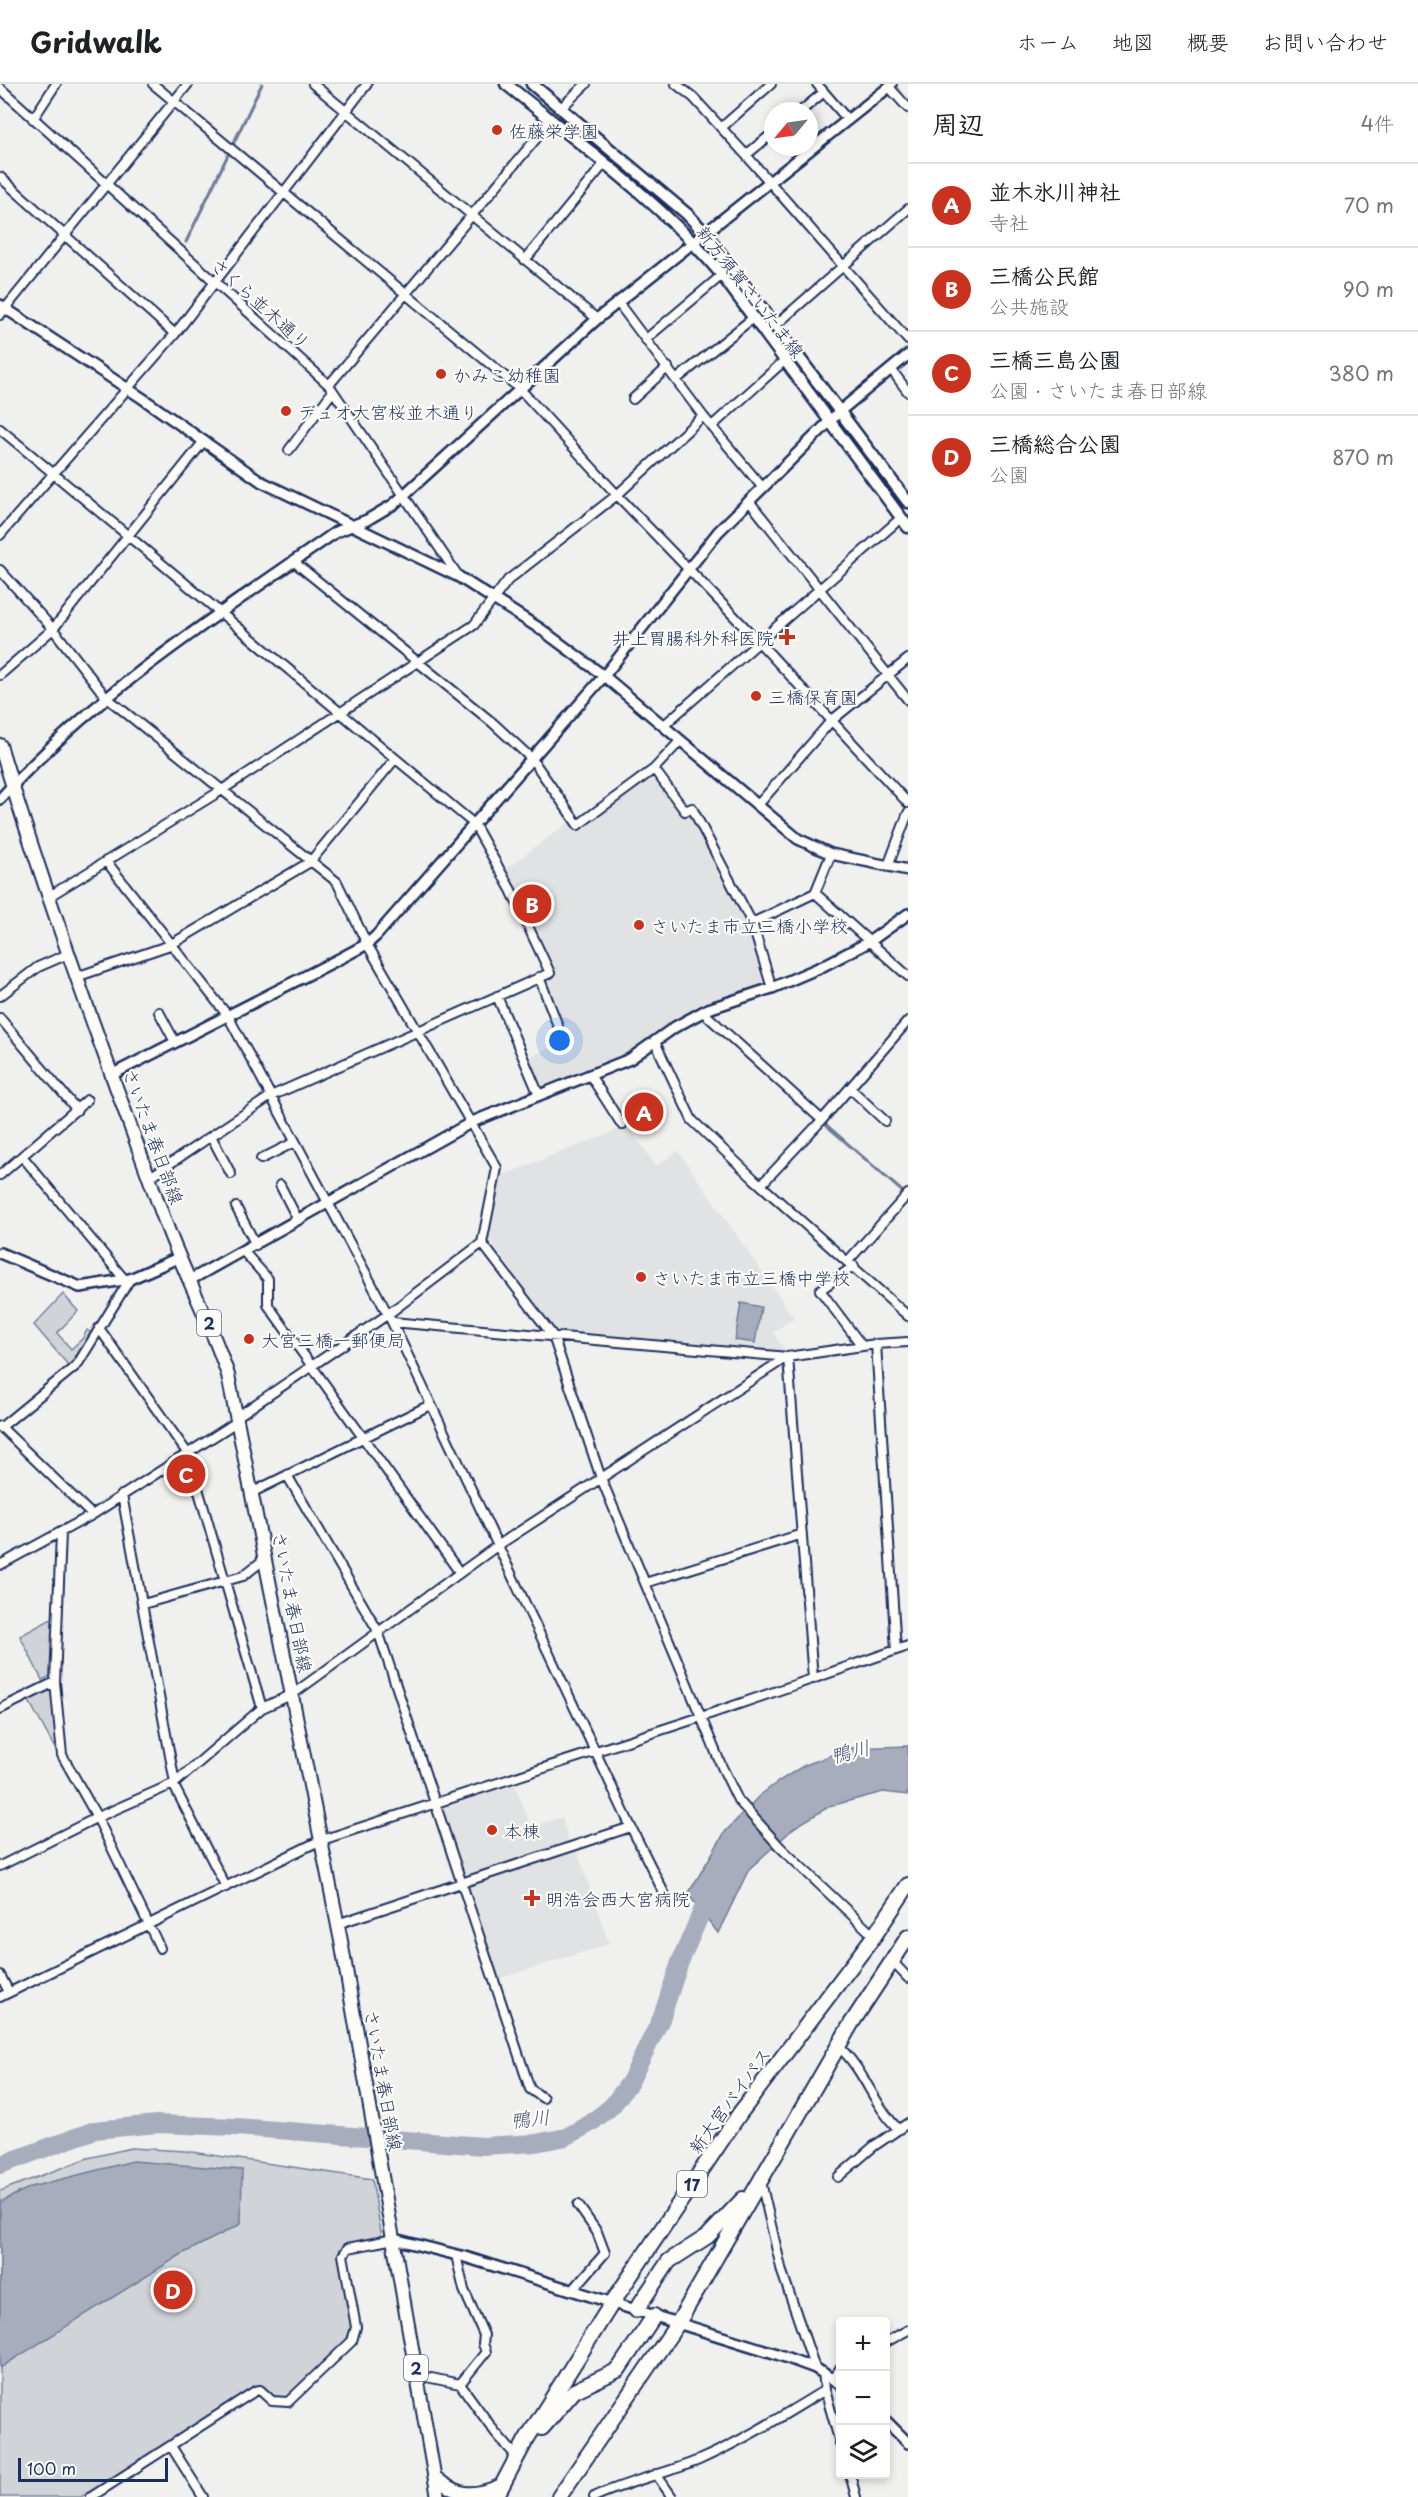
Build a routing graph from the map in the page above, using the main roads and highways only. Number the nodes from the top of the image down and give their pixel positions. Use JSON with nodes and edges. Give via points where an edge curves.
{"nodes":[{"id":1,"x":506,"y":84,"type":"edge"},
{"id":2,"x":532,"y":84,"type":"edge"},
{"id":3,"x":908,"y":502,"type":"edge"},
{"id":4,"x":905,"y":523,"type":"edge"},
{"id":5,"x":0,"y":745,"type":"edge"},
{"id":6,"x":908,"y":1885,"type":"edge"},
{"id":7,"x":908,"y":1937,"type":"edge"},
{"id":8,"x":760,"y":2180,"type":"junction"},
{"id":9,"x":636,"y":2310,"type":"road end"},
{"id":10,"x":654,"y":2316,"type":"road end"},
{"id":11,"x":517,"y":2457,"type":"junction"},
{"id":12,"x":435,"y":2478,"type":"junction"},
{"id":13,"x":499,"y":2491,"type":"edge"},
{"id":14,"x":438,"y":2497,"type":"edge"},
{"id":15,"x":559,"y":2497,"type":"edge"}],
"edges":[{"from":1,"to":4,"type":"main road","name":"新方須賀さいたま線","via":[[694,242],[722,274]]},
{"from":2,"to":3,"type":"main road","name":"新方須賀さいたま線","via":[[705,233]]},
{"from":5,"to":12,"type":"main road","name":"さいたま春日部線","number":"2","via":[[76,977],[180,1257],[215,1336],[238,1418],[371,2105]]},
{"from":6,"to":11,"type":"highway","name":"新大宮バイパス","number":"17","via":[[740,2113],[612,2303]]},
{"from":7,"to":8,"type":"highway","via":[[838,2046]]},
{"from":8,"to":9,"type":"highway","via":[[708,2236],[669,2261]]},
{"from":8,"to":15,"type":"highway","via":[[678,2323]]},
{"from":10,"to":11,"type":"highway","via":[[618,2370],[574,2391]]},
{"from":11,"to":13,"type":"highway","name":"新大宮バイパス","number":"17"},
{"from":12,"to":13,"type":"main road","via":[[454,2495]]},
{"from":12,"to":14,"type":"main road","name":"さいたま春日部線","number":"2"}]}
